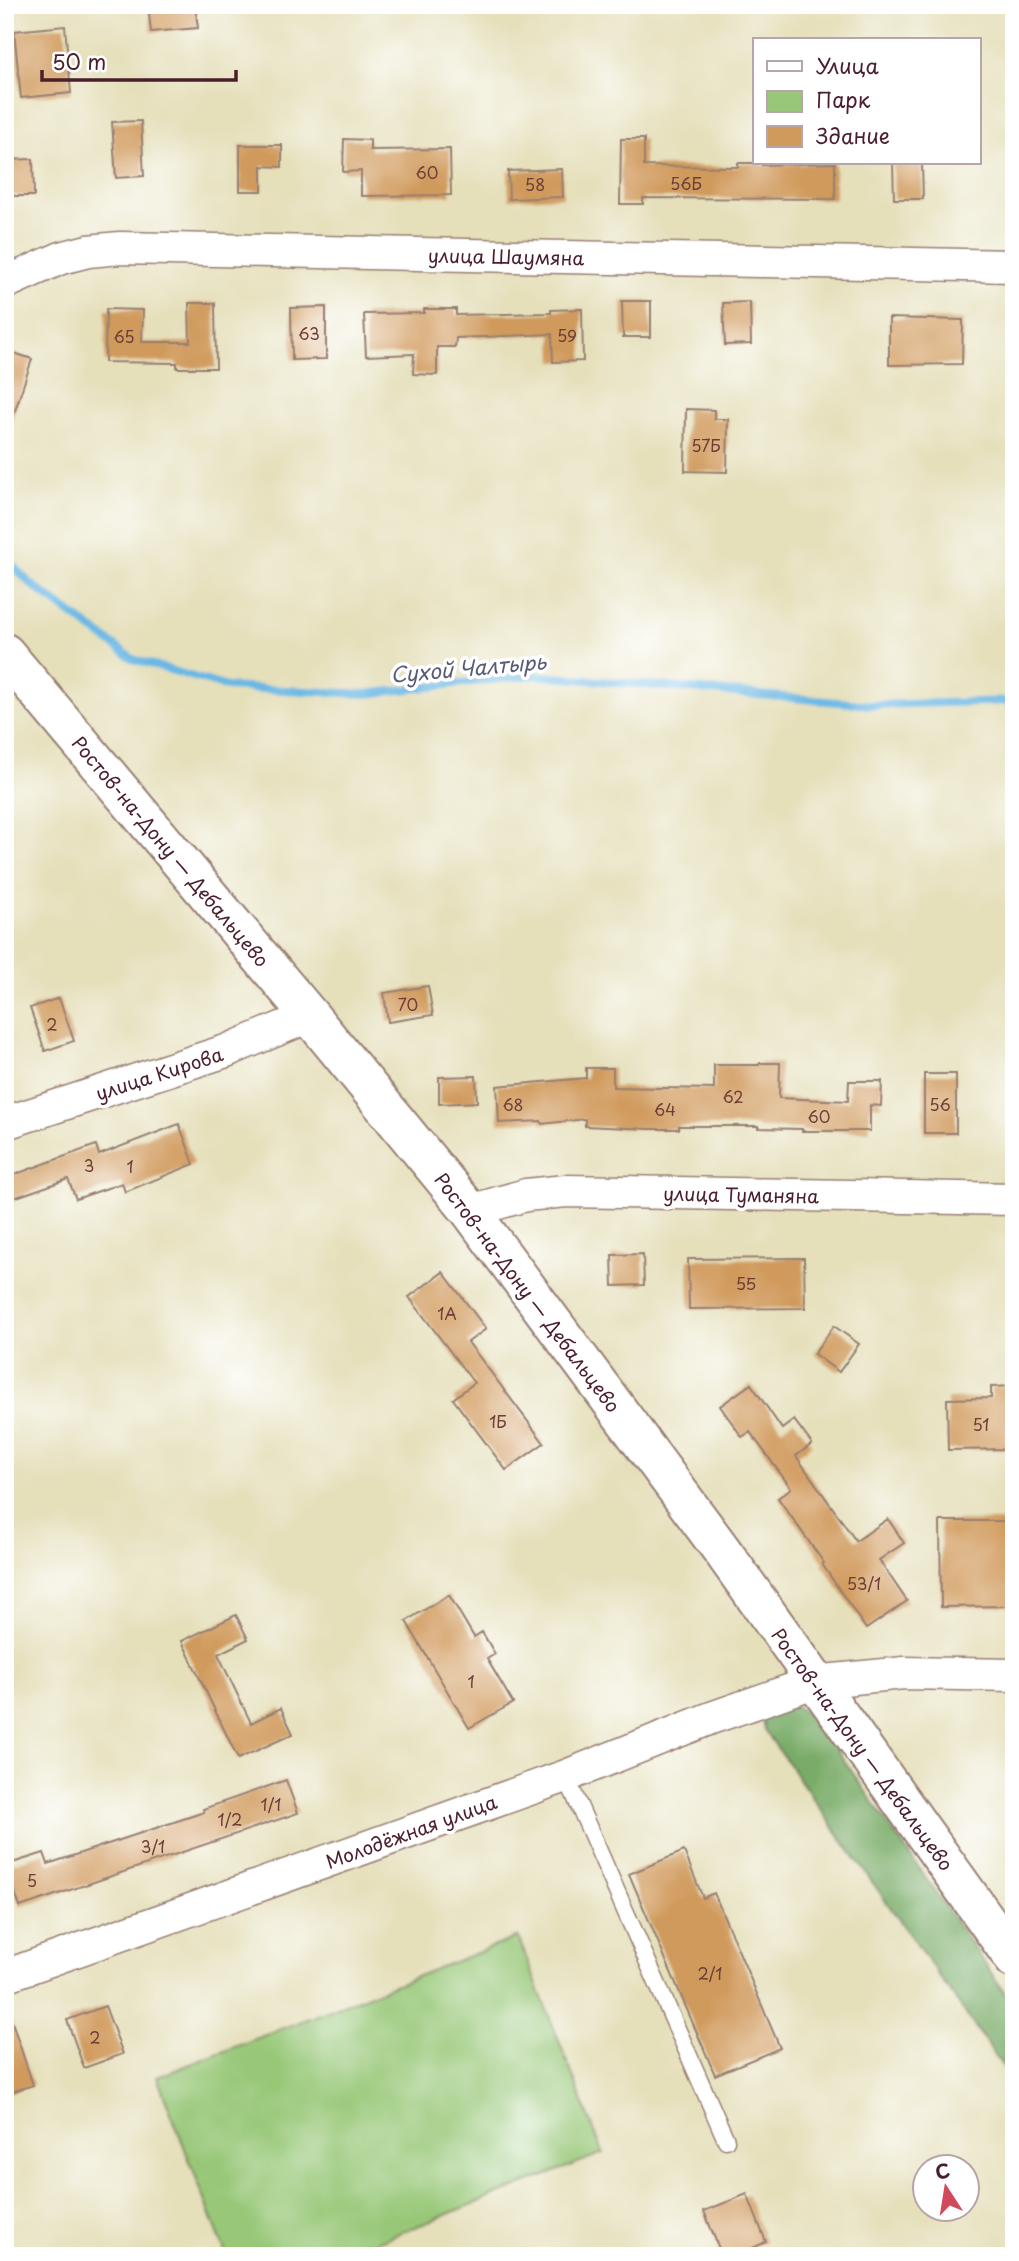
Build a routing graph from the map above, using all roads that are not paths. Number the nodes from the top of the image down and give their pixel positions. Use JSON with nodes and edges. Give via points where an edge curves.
{"nodes":[{"id":1,"x":1014,"y":266,"type":"edge"},
{"id":2,"x":5,"y":284,"type":"edge"},
{"id":3,"x":5,"y":653,"type":"edge"},
{"id":4,"x":310,"y":1016,"type":"junction"},
{"id":5,"x":5,"y":1123,"type":"edge"},
{"id":6,"x":1014,"y":1199,"type":"edge"},
{"id":7,"x":470,"y":1211,"type":"junction"},
{"id":8,"x":1014,"y":1675,"type":"edge"},
{"id":9,"x":814,"y":1682,"type":"junction"},
{"id":10,"x":566,"y":1776,"type":"junction"},
{"id":11,"x":1014,"y":1959,"type":"edge"},
{"id":12,"x":5,"y":1976,"type":"edge"},
{"id":13,"x":726,"y":2140,"type":"dead end"}],
"edges":[{"from":1,"to":2,"type":"street","name":"улица Шаумяна","via":[[120,248],[61,258]]},
{"from":3,"to":4,"type":"street","name":"Ростов-на-Дону — Дебальцево"},
{"from":4,"to":5,"type":"street","name":"улица Кирова","via":[[226,1051]]},
{"from":4,"to":7,"type":"street","name":"Ростов-на-Дону — Дебальцево"},
{"from":6,"to":7,"type":"street","name":"улица Туманяна","via":[[566,1191],[526,1195]]},
{"from":7,"to":9,"type":"street","name":"Ростов-на-Дону — Дебальцево"},
{"from":8,"to":9,"type":"street","name":"Молодёжная улица","via":[[904,1673]]},
{"from":9,"to":10,"type":"street","name":"Молодёжная улица"},
{"from":9,"to":11,"type":"street","name":"Ростов-на-Дону — Дебальцево"},
{"from":10,"to":12,"type":"street","name":"Молодёжная улица"},
{"from":10,"to":13,"type":"lane"}]}
